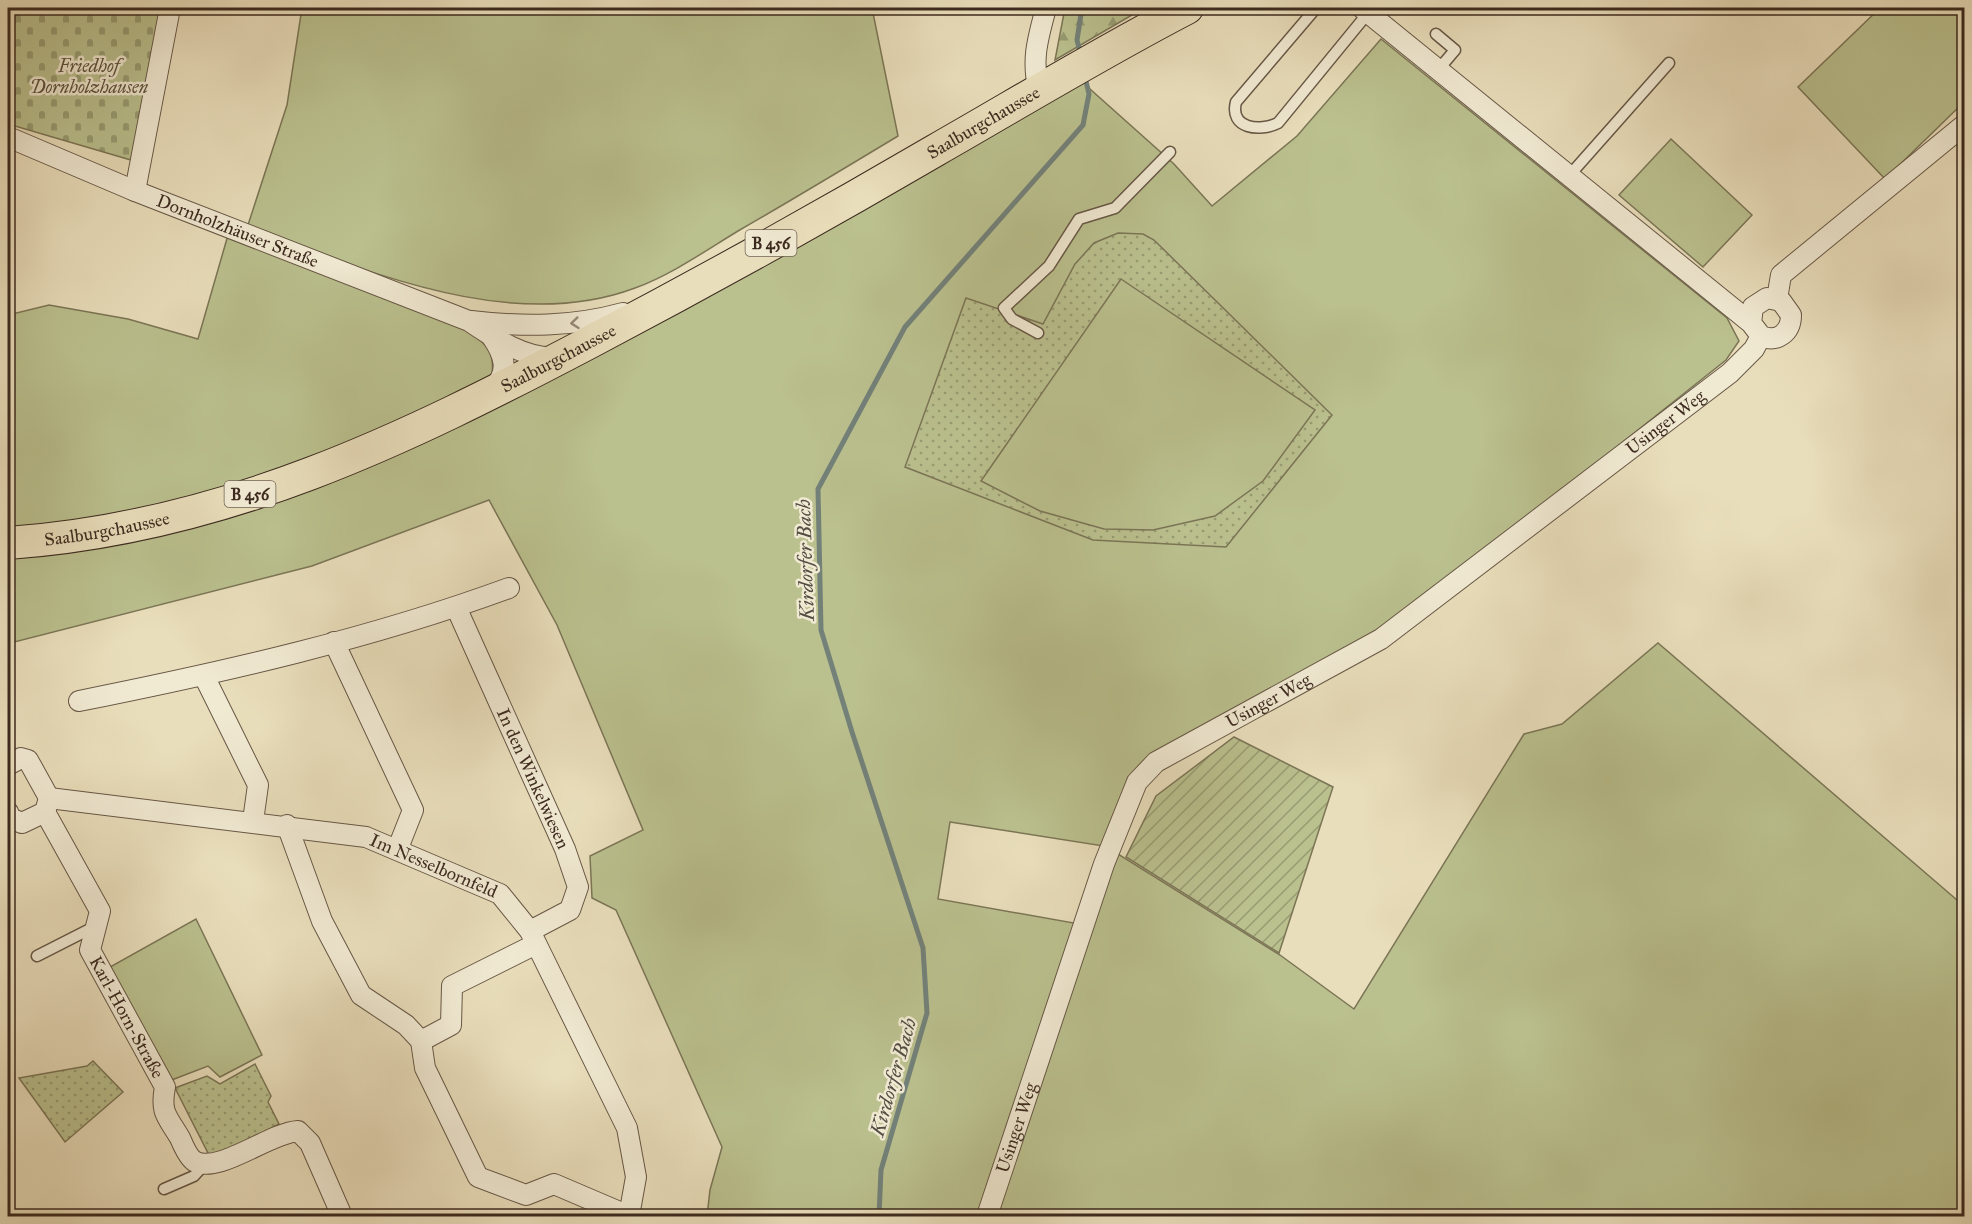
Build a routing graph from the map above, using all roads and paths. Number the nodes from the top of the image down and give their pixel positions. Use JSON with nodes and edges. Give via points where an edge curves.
{"nodes":[{"id":1,"x":170,"y":8,"type":"edge"},
{"id":2,"x":1046,"y":8,"type":"edge"},
{"id":3,"x":1187,"y":8,"type":"edge"},
{"id":4,"x":1316,"y":8,"type":"edge"},
{"id":5,"x":1365,"y":10,"type":"edge"},
{"id":6,"x":1436,"y":34,"type":"dead end"},
{"id":7,"x":1669,"y":63,"type":"dead end"},
{"id":8,"x":1438,"y":70,"type":"junction"},
{"id":9,"x":1039,"y":91,"type":"junction"},
{"id":10,"x":1965,"y":125,"type":"edge"},
{"id":11,"x":8,"y":137,"type":"edge"},
{"id":12,"x":1170,"y":152,"type":"dead end"},
{"id":13,"x":1568,"y":177,"type":"junction"},
{"id":14,"x":135,"y":190,"type":"junction"},
{"id":15,"x":672,"y":299,"type":"junction"},
{"id":16,"x":1778,"y":299,"type":"junction"},
{"id":17,"x":469,"y":321,"type":"junction"},
{"id":18,"x":1756,"y":330,"type":"junction"},
{"id":19,"x":1038,"y":333,"type":"dead end"},
{"id":20,"x":492,"y":337,"type":"junction"},
{"id":21,"x":570,"y":352,"type":"junction"},
{"id":22,"x":480,"y":401,"type":"junction"},
{"id":23,"x":8,"y":543,"type":"edge"},
{"id":24,"x":509,"y":588,"type":"dead end"},
{"id":25,"x":456,"y":607,"type":"junction"},
{"id":26,"x":334,"y":642,"type":"junction"},
{"id":27,"x":204,"y":676,"type":"junction"},
{"id":28,"x":79,"y":701,"type":"dead end"},
{"id":29,"x":8,"y":765,"type":"edge"},
{"id":30,"x":47,"y":805,"type":"junction"},
{"id":31,"x":8,"y":812,"type":"edge"},
{"id":32,"x":253,"y":821,"type":"junction"},
{"id":33,"x":287,"y":825,"type":"junction"},
{"id":34,"x":398,"y":848,"type":"junction"},
{"id":35,"x":96,"y":926,"type":"junction"},
{"id":36,"x":533,"y":938,"type":"junction"},
{"id":37,"x":37,"y":956,"type":"dead end"},
{"id":38,"x":421,"y":1041,"type":"junction"},
{"id":39,"x":204,"y":1165,"type":"junction"},
{"id":40,"x":164,"y":1189,"type":"dead end"},
{"id":41,"x":342,"y":1216,"type":"edge"},
{"id":42,"x":629,"y":1216,"type":"edge"},
{"id":43,"x":987,"y":1216,"type":"edge"}],
"edges":[{"from":1,"to":14,"type":"street"},
{"from":2,"to":9,"type":"street","via":[[1035,54]]},
{"from":3,"to":9,"type":"main road","name":"Saalburgchaussee","number":"B 456"},
{"from":4,"to":5,"type":"lane","via":[[1236,102],[1233,122],[1260,129],[1278,123]]},
{"from":5,"to":8,"type":"street"},
{"from":6,"to":8,"type":"lane","via":[[1455,50]]},
{"from":7,"to":13,"type":"lane"},
{"from":8,"to":13,"type":"street"},
{"from":9,"to":15,"type":"main road","name":"Saalburgchaussee","number":"B 456"},
{"from":10,"to":16,"type":"street","via":[[1781,275]]},
{"from":11,"to":14,"type":"street","name":"Dornholzhäuser Straße"},
{"from":12,"to":19,"type":"lane","via":[[1115,208],[1079,219],[1049,266],[1005,308],[1012,319]]},
{"from":13,"to":18,"type":"street"},
{"from":14,"to":17,"type":"street","name":"Dornholzhäuser Straße"},
{"from":15,"to":17,"type":"street","name":"Dornholzhäuser Straße","one_way":true,"via":[[594,321],[538,327]]},
{"from":15,"to":21,"type":"main road","name":"Saalburgchaussee","number":"B 456"},
{"from":16,"to":18,"type":"street","name":"Usinger Weg","via":[[1767,298],[1757,303],[1751,312]]},
{"from":16,"to":18,"type":"street","via":[[1790,311],[1790,327],[1778,338]]},
{"from":17,"to":20,"type":"street","name":"Dornholzhäuser Straße"},
{"from":18,"to":43,"type":"street","name":"Usinger Weg","via":[[1754,349],[1730,373],[1381,639],[1156,762],[1137,782],[1104,864]]},
{"from":20,"to":21,"type":"street","name":"Dornholzhäuser Straße","via":[[538,356]]},
{"from":20,"to":22,"type":"street","via":[[502,352],[505,368],[502,381]]},
{"from":21,"to":22,"type":"main road","name":"Saalburgchaussee","number":"B 456"},
{"from":22,"to":23,"type":"main road","name":"Saalburgchaussee","number":"B 456","via":[[346,461],[236,500],[108,531]]},
{"from":24,"to":25,"type":"street"},
{"from":25,"to":26,"type":"street"},
{"from":25,"to":36,"type":"street","name":"In den Winkelwiesen","via":[[565,849],[578,887],[570,910]]},
{"from":26,"to":27,"type":"street"},
{"from":26,"to":34,"type":"street","via":[[413,810]]},
{"from":27,"to":28,"type":"street"},
{"from":27,"to":32,"type":"street","via":[[258,785]]},
{"from":29,"to":30,"type":"street","name":"Karl-Horn-Straße","via":[[21,758],[28,760]]},
{"from":30,"to":31,"type":"street","via":[[22,823],[10,818]]},
{"from":30,"to":32,"type":"street","name":"Im Nesselbornfeld"},
{"from":30,"to":35,"type":"street","name":"Karl-Horn-Straße","via":[[100,911]]},
{"from":32,"to":33,"type":"street","name":"Im Nesselbornfeld"},
{"from":33,"to":34,"type":"street","name":"Im Nesselbornfeld","via":[[366,837]]},
{"from":33,"to":38,"type":"street","via":[[322,921],[361,995],[406,1025]]},
{"from":34,"to":36,"type":"street","name":"Im Nesselbornfeld","via":[[500,894]]},
{"from":35,"to":37,"type":"lane"},
{"from":35,"to":39,"type":"street","name":"Karl-Horn-Straße","via":[[90,950],[94,960],[165,1088],[162,1106],[192,1160]]},
{"from":36,"to":38,"type":"street","name":"In den Winkelwiesen","via":[[452,986],[451,1025]]},
{"from":36,"to":42,"type":"street","name":"Im Nesselbornfeld","via":[[627,1128],[636,1177]]},
{"from":38,"to":42,"type":"street","via":[[425,1068],[478,1177],[526,1195],[554,1184]]},
{"from":39,"to":40,"type":"lane","via":[[194,1176]]},
{"from":39,"to":41,"type":"street","via":[[285,1132],[297,1131],[310,1143]]}]}
